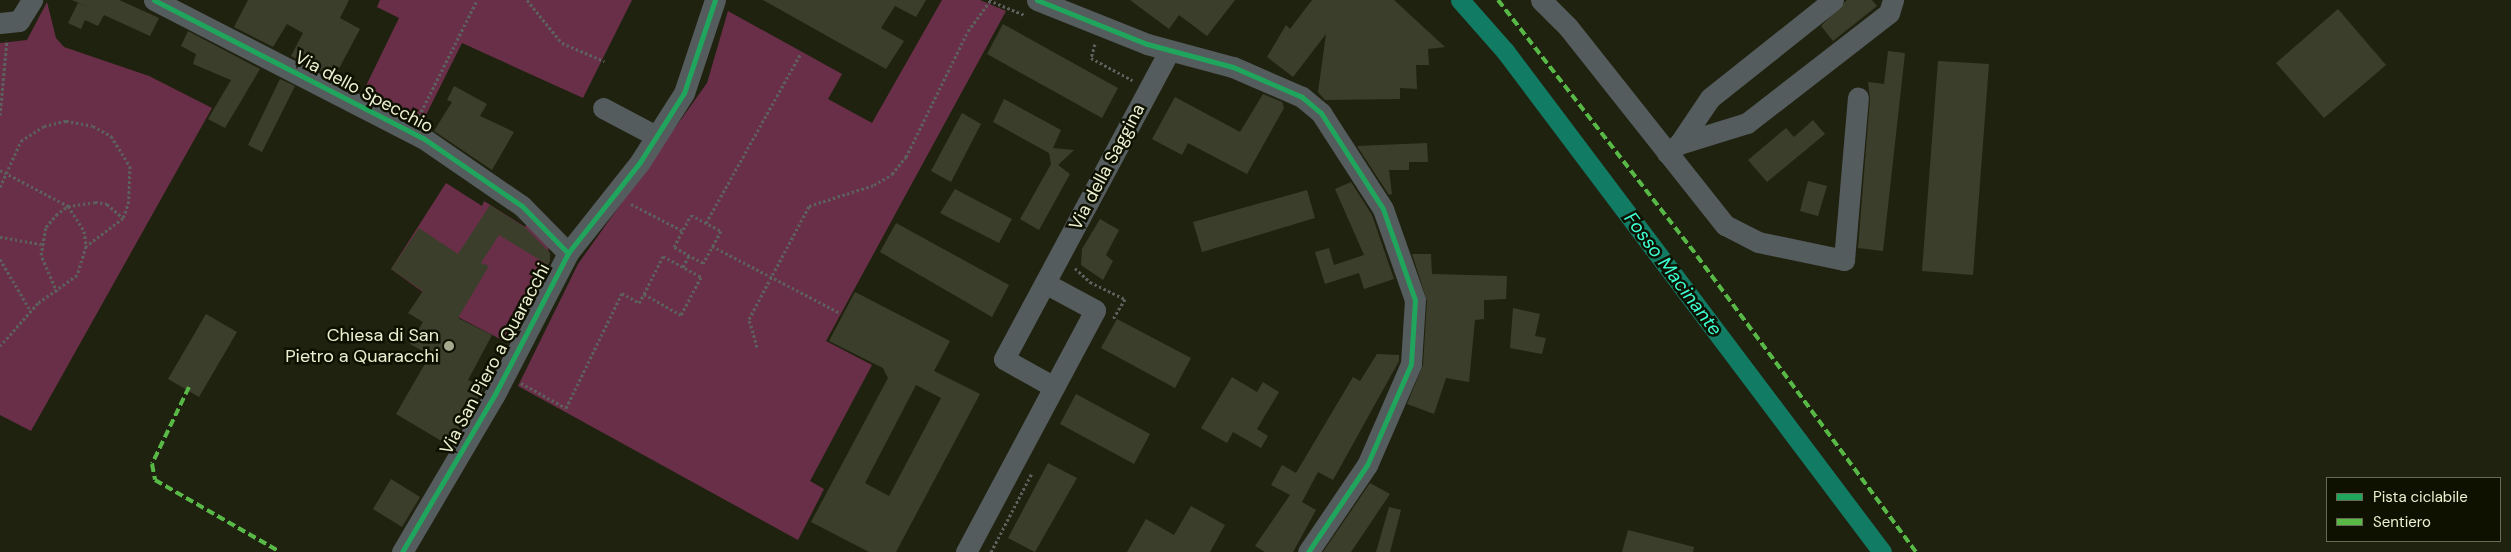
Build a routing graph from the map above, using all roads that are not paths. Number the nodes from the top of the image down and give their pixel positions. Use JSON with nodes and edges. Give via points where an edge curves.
{"nodes":[{"id":1,"x":32,"y":0,"type":"edge"},
{"id":2,"x":154,"y":0,"type":"edge"},
{"id":3,"x":715,"y":0,"type":"edge"},
{"id":4,"x":1541,"y":0,"type":"edge"},
{"id":5,"x":1833,"y":0,"type":"edge"},
{"id":6,"x":1893,"y":0,"type":"edge"},
{"id":7,"x":1035,"y":9,"type":"edge"},
{"id":8,"x":4,"y":29,"type":"edge"},
{"id":9,"x":1169,"y":51,"type":"junction"},
{"id":10,"x":1858,"y":98,"type":"dead end"},
{"id":11,"x":603,"y":108,"type":"dead end"},
{"id":12,"x":656,"y":136,"type":"junction"},
{"id":13,"x":1673,"y":148,"type":"junction"},
{"id":14,"x":568,"y":253,"type":"junction"},
{"id":15,"x":1045,"y":282,"type":"junction"},
{"id":16,"x":1054,"y":387,"type":"junction"},
{"id":17,"x":402,"y":552,"type":"edge"},
{"id":18,"x":966,"y":552,"type":"edge"},
{"id":19,"x":1308,"y":552,"type":"edge"}],
"edges":[{"from":1,"to":8,"type":"street","via":[[19,21]]},
{"from":2,"to":14,"type":"street","name":"Via dello Specchio","via":[[411,132],[495,186]]},
{"from":3,"to":12,"type":"street","name":"Via San Piero a Quaracchi","via":[[689,82]]},
{"from":4,"to":13,"type":"street"},
{"from":5,"to":13,"type":"street","via":[[1710,98]]},
{"from":6,"to":13,"type":"street","via":[[1889,14],[1747,123]]},
{"from":7,"to":9,"type":"street"},
{"from":9,"to":15,"type":"street","name":"Via della Saggina"},
{"from":9,"to":19,"type":"street","via":[[1232,67],[1314,106],[1377,198],[1408,271],[1416,322],[1411,364],[1367,465]]},
{"from":10,"to":13,"type":"street","via":[[1844,260],[1747,239],[1725,224]]},
{"from":11,"to":12,"type":"street"},
{"from":12,"to":14,"type":"street","name":"Via San Piero a Quaracchi"},
{"from":14,"to":17,"type":"street","name":"Via San Piero a Quaracchi","via":[[494,396]]},
{"from":15,"to":16,"type":"street","via":[[1095,310]]},
{"from":15,"to":16,"type":"street","name":"Via della Saggina","via":[[1004,359]]},
{"from":16,"to":18,"type":"street"}]}
